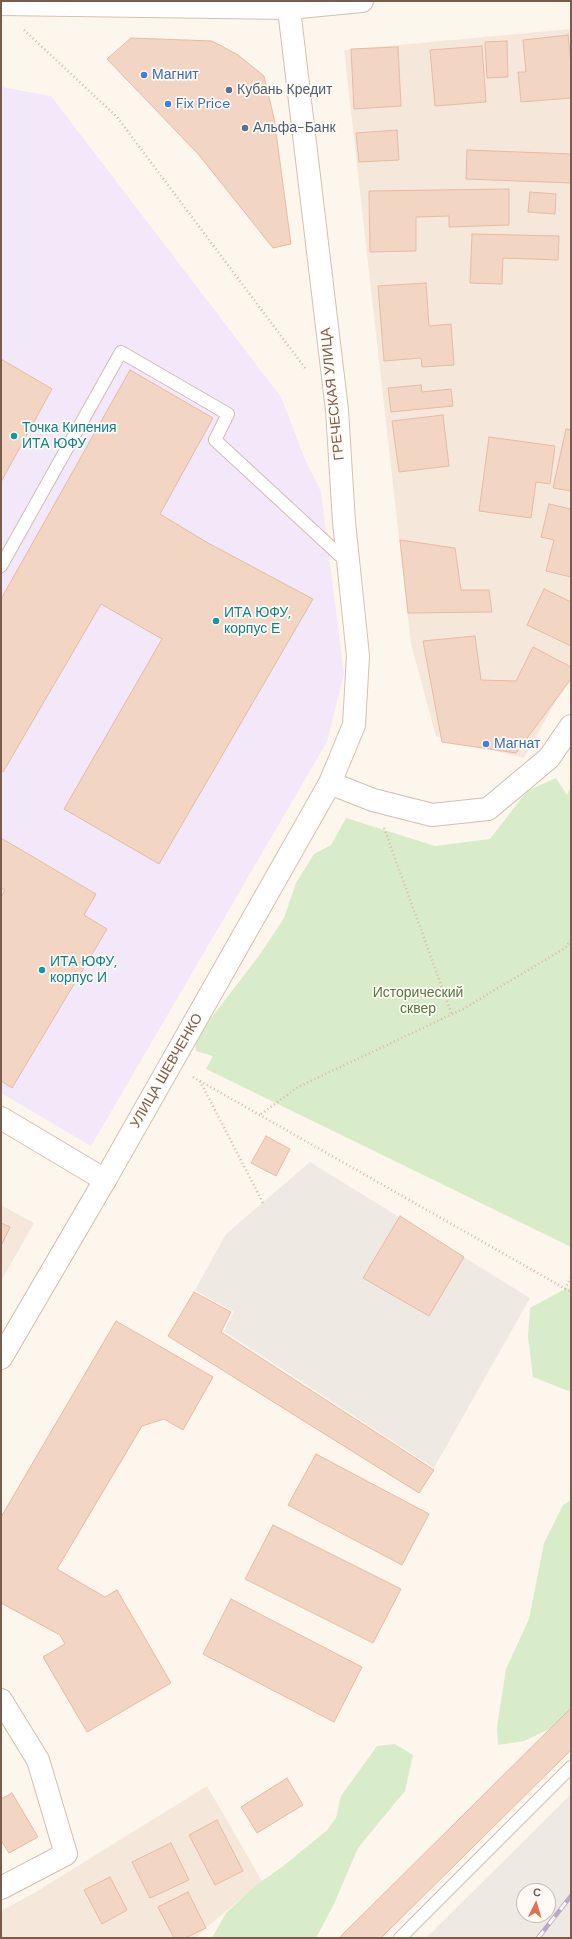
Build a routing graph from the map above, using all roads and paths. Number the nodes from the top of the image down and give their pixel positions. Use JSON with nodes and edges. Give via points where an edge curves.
{"nodes":[{"id":1,"x":362,"y":1,"type":"edge"},
{"id":2,"x":1,"y":4,"type":"edge"},
{"id":3,"x":288,"y":4,"type":"edge"},
{"id":4,"x":18,"y":24,"type":"dead end"},
{"id":5,"x":308,"y":372,"type":"dead end"},
{"id":6,"x":348,"y":563,"type":"junction"},
{"id":7,"x":1,"y":566,"type":"edge"},
{"id":8,"x":571,"y":726,"type":"edge"},
{"id":9,"x":330,"y":783,"type":"junction"},
{"id":10,"x":373,"y":800,"type":"junction"},
{"id":11,"x":571,"y":940,"type":"edge"},
{"id":12,"x":452,"y":1015,"type":"junction"},
{"id":13,"x":171,"y":1064,"type":"junction"},
{"id":14,"x":200,"y":1080,"type":"junction"},
{"id":15,"x":261,"y":1114,"type":"junction"},
{"id":16,"x":1,"y":1118,"type":"edge"},
{"id":17,"x":106,"y":1180,"type":"junction"},
{"id":18,"x":263,"y":1202,"type":"dead end"},
{"id":19,"x":571,"y":1277,"type":"edge"},
{"id":20,"x":565,"y":1289,"type":"junction"},
{"id":21,"x":571,"y":1292,"type":"edge"},
{"id":22,"x":1,"y":1358,"type":"edge"},
{"id":23,"x":1,"y":1700,"type":"edge"},
{"id":24,"x":571,"y":1767,"type":"edge"},
{"id":25,"x":1,"y":1888,"type":"edge"},
{"id":26,"x":400,"y":1938,"type":"edge"}],
"edges":[{"from":1,"to":3,"type":"main road"},
{"from":2,"to":3,"type":"main road"},
{"from":3,"to":6,"type":"main road","name":"ГРЕЧЕСКАЯ УЛИЦА","via":[[337,410]]},
{"from":4,"to":5,"type":"path","via":[[117,117]]},
{"from":6,"to":7,"type":"lane","via":[[215,440],[228,414],[121,352]]},
{"from":6,"to":9,"type":"main road","name":"ГРЕЧЕСКАЯ УЛИЦА","via":[[358,656],[354,725]]},
{"from":8,"to":10,"type":"main road","via":[[549,758],[488,809],[432,815]]},
{"from":9,"to":10,"type":"main road"},
{"from":9,"to":13,"type":"main road","name":"УЛИЦА ШЕВЧЕНКО"},
{"from":10,"to":12,"type":"path"},
{"from":11,"to":12,"type":"path","via":[[565,948]]},
{"from":12,"to":15,"type":"path","via":[[298,1087]]},
{"from":13,"to":14,"type":"path"},
{"from":13,"to":17,"type":"main road","name":"УЛИЦА ШЕВЧЕНКО"},
{"from":14,"to":15,"type":"path"},
{"from":14,"to":18,"type":"path"},
{"from":15,"to":20,"type":"path"},
{"from":16,"to":17,"type":"main road"},
{"from":17,"to":22,"type":"main road","name":"УЛИЦА ШЕВЧЕНКО"},
{"from":19,"to":20,"type":"path"},
{"from":20,"to":21,"type":"path"},
{"from":23,"to":25,"type":"main road","via":[[38,1760],[66,1854]]},
{"from":24,"to":26,"type":"lane"}]}
